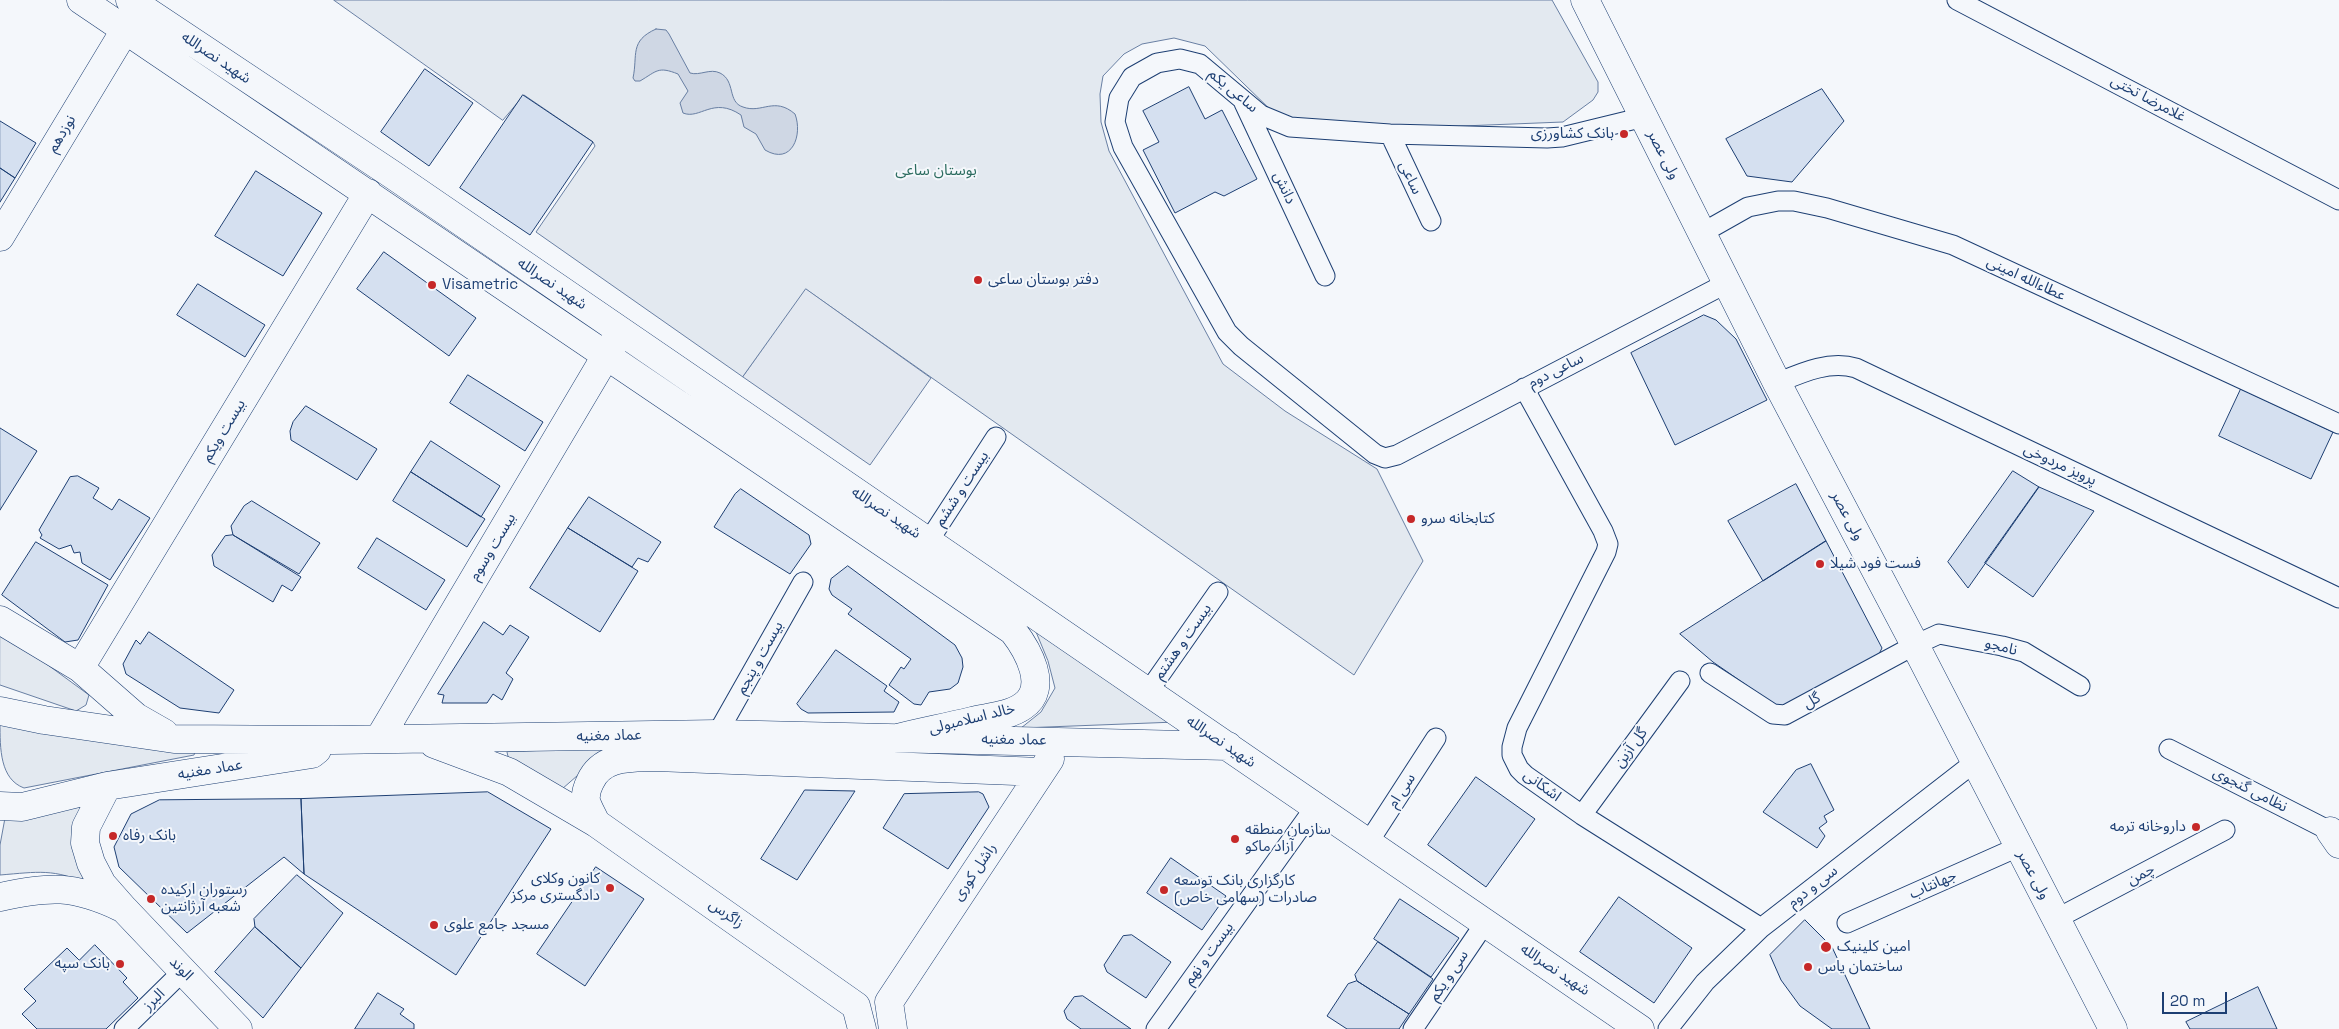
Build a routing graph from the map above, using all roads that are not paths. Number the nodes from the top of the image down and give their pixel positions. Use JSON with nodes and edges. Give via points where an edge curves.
{"nodes":[{"id":1,"x":81,"y":0,"type":"edge"},
{"id":2,"x":130,"y":0,"type":"edge"},
{"id":3,"x":1585,"y":0,"type":"edge"},
{"id":4,"x":1957,"y":0,"type":"edge"},
{"id":5,"x":124,"y":30,"type":"junction"},
{"id":6,"x":1243,"y":99,"type":"junction"},
{"id":7,"x":1644,"y":116,"type":"junction"},
{"id":8,"x":1390,"y":134,"type":"junction"},
{"id":9,"x":368,"y":193,"type":"junction"},
{"id":10,"x":2339,"y":200,"type":"edge"},
{"id":11,"x":1431,"y":221,"type":"dead end"},
{"id":12,"x":1702,"y":233,"type":"junction"},
{"id":13,"x":0,"y":237,"type":"edge"},
{"id":14,"x":1325,"y":276,"type":"dead end"},
{"id":15,"x":1727,"y":283,"type":"junction"},
{"id":16,"x":620,"y":331,"type":"junction"},
{"id":17,"x":606,"y":355,"type":"junction"},
{"id":18,"x":1777,"y":383,"type":"junction"},
{"id":19,"x":1524,"y":388,"type":"junction"},
{"id":20,"x":2339,"y":424,"type":"edge"},
{"id":21,"x":996,"y":437,"type":"dead end"},
{"id":22,"x":1385,"y":458,"type":"joint"},
{"id":23,"x":851,"y":504,"type":"junction"},
{"id":24,"x":928,"y":542,"type":"junction"},
{"id":25,"x":803,"y":582,"type":"dead end"},
{"id":26,"x":1218,"y":592,"type":"dead end"},
{"id":27,"x":2339,"y":598,"type":"edge"},
{"id":28,"x":0,"y":620,"type":"edge"},
{"id":29,"x":1013,"y":631,"type":"joint"},
{"id":30,"x":1915,"y":645,"type":"junction"},
{"id":31,"x":80,"y":668,"type":"junction"},
{"id":32,"x":1710,"y":673,"type":"dead end"},
{"id":33,"x":1680,"y":681,"type":"dead end"},
{"id":34,"x":2080,"y":686,"type":"dead end"},
{"id":35,"x":1148,"y":692,"type":"junction"},
{"id":36,"x":0,"y":711,"type":"edge"},
{"id":37,"x":717,"y":734,"type":"junction"},
{"id":38,"x":418,"y":738,"type":"junction"},
{"id":39,"x":897,"y":738,"type":"junction"},
{"id":40,"x":1436,"y":738,"type":"dead end"},
{"id":41,"x":174,"y":739,"type":"junction"},
{"id":42,"x":379,"y":739,"type":"junction"},
{"id":43,"x":333,"y":740,"type":"junction"},
{"id":44,"x":1061,"y":741,"type":"junction"},
{"id":45,"x":656,"y":746,"type":"junction"},
{"id":46,"x":1228,"y":746,"type":"junction"},
{"id":47,"x":2170,"y":749,"type":"dead end"},
{"id":48,"x":1975,"y":762,"type":"junction"},
{"id":49,"x":1041,"y":772,"type":"junction"},
{"id":50,"x":107,"y":786,"type":"junction"},
{"id":51,"x":0,"y":806,"type":"edge"},
{"id":52,"x":1315,"y":806,"type":"junction"},
{"id":53,"x":1582,"y":815,"type":"junction"},
{"id":54,"x":596,"y":823,"type":"junction"},
{"id":55,"x":2225,"y":830,"type":"dead end"},
{"id":56,"x":2336,"y":836,"type":"edge"},
{"id":57,"x":1368,"y":843,"type":"junction"},
{"id":58,"x":2018,"y":847,"type":"junction"},
{"id":59,"x":7,"y":899,"type":"edge"},
{"id":60,"x":124,"y":909,"type":"junction"},
{"id":61,"x":2056,"y":918,"type":"junction"},
{"id":62,"x":1485,"y":923,"type":"junction"},
{"id":63,"x":1847,"y":923,"type":"dead end"},
{"id":64,"x":1761,"y":928,"type":"junction"},
{"id":65,"x":183,"y":971,"type":"junction"},
{"id":66,"x":889,"y":1002,"type":"junction"},
{"id":67,"x":859,"y":1017,"type":"edge"},
{"id":68,"x":124,"y":1029,"type":"edge"},
{"id":69,"x":238,"y":1029,"type":"edge"},
{"id":70,"x":893,"y":1029,"type":"edge"},
{"id":71,"x":1156,"y":1029,"type":"edge"},
{"id":72,"x":1413,"y":1029,"type":"edge"},
{"id":73,"x":1640,"y":1029,"type":"edge"},
{"id":74,"x":1668,"y":1029,"type":"edge"},
{"id":75,"x":2113,"y":1029,"type":"edge"}],
"edges":[{"from":1,"to":5,"type":"main road","name":"شهید نصرالله"},
{"from":2,"to":16,"type":"main road","name":"شهید نصرالله"},
{"from":3,"to":7,"type":"main road","name":"ولی عصر"},
{"from":4,"to":10,"type":"street","name":"غلامرضا تختی"},
{"from":5,"to":9,"type":"main road","name":"شهید نصرالله"},
{"from":5,"to":13,"type":"main road","name":"نوزدهم"},
{"from":6,"to":8,"type":"street","name":"ساعی یکم","via":[[1261,115],[1290,127]]},
{"from":6,"to":14,"type":"street","name":"دانش"},
{"from":6,"to":22,"type":"street","name":"ساعی یکم","via":[[1200,64],[1172,60],[1156,63],[1132,77],[1119,98],[1115,122],[1123,147],[1227,332],[1375,454]]},
{"from":7,"to":8,"type":"street","name":"ساعی یکم","via":[[1562,137]]},
{"from":7,"to":12,"type":"main road","name":"ولی عصر"},
{"from":8,"to":11,"type":"street","name":"ساعی"},
{"from":9,"to":17,"type":"main road","name":"شهید نصرالله"},
{"from":9,"to":31,"type":"main road","name":"بیست ویکم"},
{"from":12,"to":15,"type":"main road","name":"ولی عصر"},
{"from":12,"to":20,"type":"street","name":"عطاءالله امینی","via":[[1748,207],[1778,200],[1827,208],[1944,243]]},
{"from":15,"to":18,"type":"main road","name":"ولی عصر"},
{"from":15,"to":19,"type":"street","name":"ساعی دوم"},
{"from":16,"to":17,"type":"main road","name":"بیست وسوم"},
{"from":16,"to":23,"type":"main road","name":"شهید نصرالله"},
{"from":17,"to":23,"type":"main road","name":"شهید نصرالله"},
{"from":17,"to":42,"type":"main road","name":"بیست وسوم"},
{"from":18,"to":27,"type":"street","name":"پرویز مردوخی","via":[[1805,371],[1842,364],[1856,368]]},
{"from":18,"to":30,"type":"main road","name":"ولی عصر"},
{"from":19,"to":22,"type":"street","name":"ساعی دوم","via":[[1397,455]]},
{"from":19,"to":53,"type":"street","name":"اشکانی","via":[[1604,531],[1608,544],[1517,728],[1512,747],[1519,769]]},
{"from":21,"to":24,"type":"street","name":"بیست و ششم"},
{"from":23,"to":24,"type":"main road","name":"شهید نصرالله"},
{"from":23,"to":29,"type":"main road","name":"شهید نصرالله"},
{"from":24,"to":35,"type":"main road","name":"شهید نصرالله"},
{"from":25,"to":37,"type":"street","name":"بیست و پنجم"},
{"from":26,"to":35,"type":"street","name":"بیست و هشتم"},
{"from":28,"to":31,"type":"main road"},
{"from":29,"to":39,"type":"main road","name":"خالد اسلامبولی","via":[[1030,658],[1035,675],[1034,690],[1025,705],[1004,714]]},
{"from":30,"to":32,"type":"street","name":"گل","via":[[1786,715],[1773,714]]},
{"from":30,"to":34,"type":"street","name":"نامجو","via":[[1939,634],[2002,646],[2024,652]]},
{"from":30,"to":48,"type":"main road","name":"ولی عصر"},
{"from":31,"to":41,"type":"main road","via":[[136,717]]},
{"from":33,"to":53,"type":"street","name":"گل آزین"},
{"from":35,"to":46,"type":"main road","name":"شهید نصرالله"},
{"from":36,"to":41,"type":"main road"},
{"from":37,"to":39,"type":"main road","name":"عماد مغنیه"},
{"from":37,"to":45,"type":"main road","name":"عماد مغنیه"},
{"from":38,"to":42,"type":"main road","name":"عماد مغنیه"},
{"from":38,"to":45,"type":"main road","name":"عماد مغنیه"},
{"from":38,"to":54,"type":"main road","name":"زاگرس","via":[[509,772]]},
{"from":39,"to":44,"type":"main road","name":"عماد مغنیه"},
{"from":40,"to":57,"type":"street","name":"سی ام"},
{"from":41,"to":43,"type":"main road"},
{"from":42,"to":43,"type":"main road","name":"عماد مغنیه"},
{"from":43,"to":50,"type":"main road","name":"عماد مغنیه","via":[[312,754]]},
{"from":44,"to":46,"type":"main road","name":"عماد مغنیه"},
{"from":44,"to":49,"type":"main road","name":"راشل کوری"},
{"from":45,"to":49,"type":"main road","name":"عماد مغنیه"},
{"from":45,"to":54,"type":"main road","name":"عماد مغنیه","via":[[602,766],[592,777],[586,789],[586,800]]},
{"from":46,"to":52,"type":"main road","name":"شهید نصرالله"},
{"from":47,"to":56,"type":"street","name":"نظامی گنجوی"},
{"from":48,"to":58,"type":"main road","name":"ولی عصر"},
{"from":48,"to":64,"type":"street","name":"سی و دوم"},
{"from":49,"to":66,"type":"main road","name":"راشل کوری"},
{"from":50,"to":51,"type":"main road","name":"عماد مغنیه","via":[[22,808]]},
{"from":50,"to":60,"type":"main road","name":"الوند","via":[[86,827],[85,843],[102,884]]},
{"from":52,"to":57,"type":"main road","name":"شهید نصرالله"},
{"from":52,"to":71,"type":"street","name":"بیست و نهم"},
{"from":53,"to":64,"type":"street","name":"اشکانی"},
{"from":54,"to":67,"type":"main road","name":"زاگرس"},
{"from":55,"to":61,"type":"street","name":"چمن"},
{"from":57,"to":62,"type":"main road","name":"شهید نصرالله"},
{"from":58,"to":61,"type":"main road","name":"ولی عصر"},
{"from":58,"to":63,"type":"street","name":"جهانتاب"},
{"from":59,"to":60,"type":"main road","via":[[44,888],[75,890]]},
{"from":60,"to":65,"type":"main road","name":"الوند"},
{"from":61,"to":75,"type":"main road","name":"ولی عصر"},
{"from":62,"to":72,"type":"street","name":"سی و یکم"},
{"from":62,"to":73,"type":"main road","name":"شهید نصرالله"},
{"from":64,"to":74,"type":"street","name":"سی و دوم","via":[[1705,982]]},
{"from":65,"to":68,"type":"street","name":"البرز"},
{"from":65,"to":69,"type":"main road","name":"الوند"},
{"from":66,"to":67,"type":"main road"},
{"from":66,"to":70,"type":"main road"}]}
